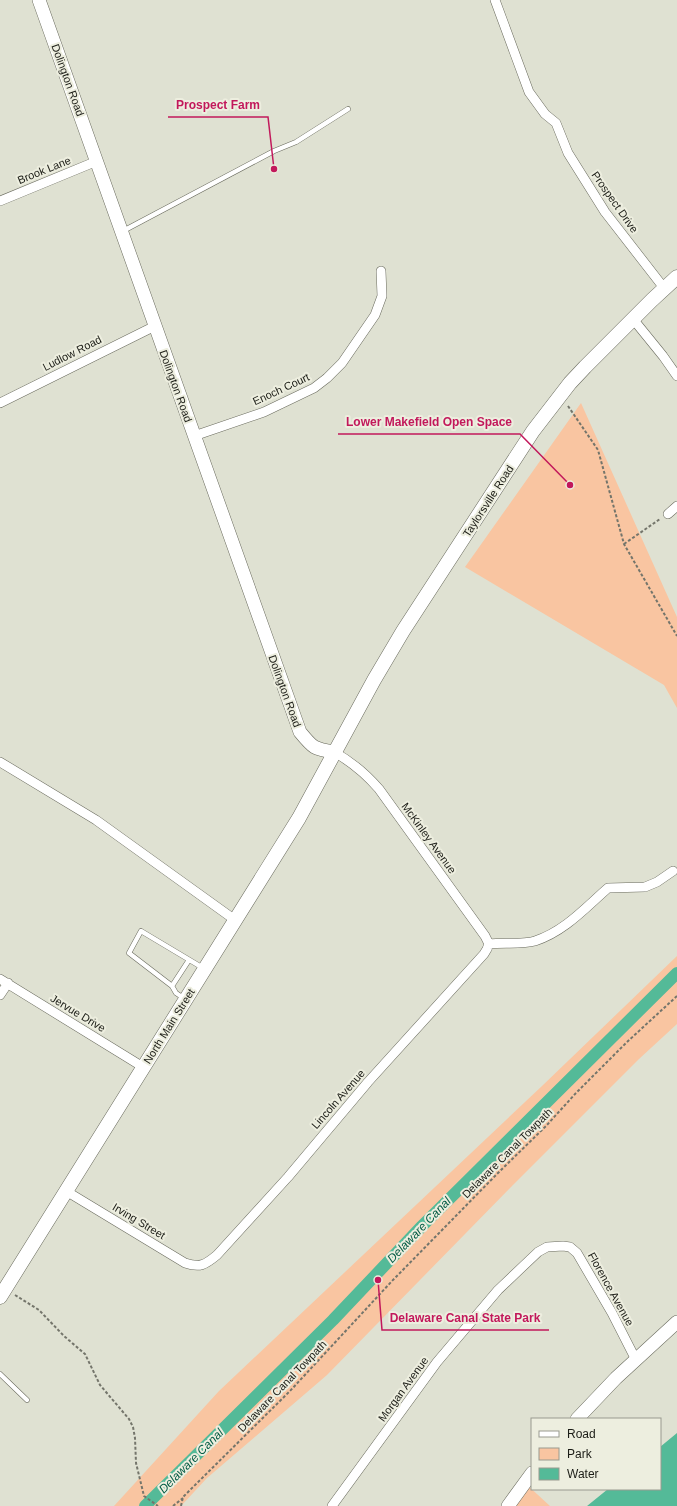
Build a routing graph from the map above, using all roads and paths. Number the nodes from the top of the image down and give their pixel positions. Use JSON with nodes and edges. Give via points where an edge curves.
{"nodes":[{"id":1,"x":39,"y":0,"type":"edge"},
{"id":2,"x":495,"y":0,"type":"edge"},
{"id":3,"x":348,"y":109,"type":"dead end"},
{"id":4,"x":97,"y":161,"type":"junction"},
{"id":5,"x":0,"y":202,"type":"edge"},
{"id":6,"x":122,"y":232,"type":"junction"},
{"id":7,"x":381,"y":271,"type":"dead end"},
{"id":8,"x":677,"y":277,"type":"edge"},
{"id":9,"x":664,"y":288,"type":"junction"},
{"id":10,"x":633,"y":319,"type":"junction"},
{"id":11,"x":155,"y":326,"type":"junction"},
{"id":12,"x":677,"y":376,"type":"edge"},
{"id":13,"x":560,"y":395,"type":"junction"},
{"id":14,"x":0,"y":403,"type":"edge"},
{"id":15,"x":194,"y":436,"type":"junction"},
{"id":16,"x":677,"y":506,"type":"edge"},
{"id":17,"x":668,"y":514,"type":"joint"},
{"id":18,"x":624,"y":544,"type":"junction"},
{"id":19,"x":677,"y":636,"type":"edge"},
{"id":20,"x":334,"y":752,"type":"junction"},
{"id":21,"x":0,"y":762,"type":"edge"},
{"id":22,"x":673,"y":870,"type":"dead end"},
{"id":23,"x":235,"y":920,"type":"junction"},
{"id":24,"x":492,"y":944,"type":"junction"},
{"id":25,"x":189,"y":960,"type":"junction"},
{"id":26,"x":204,"y":969,"type":"junction"},
{"id":27,"x":4,"y":981,"type":"edge"},
{"id":28,"x":172,"y":986,"type":"junction"},
{"id":29,"x":0,"y":995,"type":"edge"},
{"id":30,"x":677,"y":996,"type":"edge"},
{"id":31,"x":185,"y":1000,"type":"junction"},
{"id":32,"x":143,"y":1067,"type":"junction"},
{"id":33,"x":66,"y":1191,"type":"junction"},
{"id":34,"x":201,"y":1266,"type":"joint"},
{"id":35,"x":498,"y":1290,"type":"joint"},
{"id":36,"x":3,"y":1293,"type":"edge"},
{"id":37,"x":677,"y":1322,"type":"edge"},
{"id":38,"x":636,"y":1360,"type":"junction"},
{"id":39,"x":0,"y":1374,"type":"edge"},
{"id":40,"x":27,"y":1400,"type":"dead end"},
{"id":41,"x":578,"y":1418,"type":"edge"},
{"id":42,"x":531,"y":1474,"type":"edge"},
{"id":43,"x":183,"y":1497,"type":"junction"},
{"id":44,"x":158,"y":1506,"type":"edge"},
{"id":45,"x":173,"y":1506,"type":"edge"},
{"id":46,"x":181,"y":1506,"type":"edge"},
{"id":47,"x":332,"y":1506,"type":"edge"},
{"id":48,"x":508,"y":1506,"type":"edge"}],
"edges":[{"from":1,"to":4,"type":"street","name":"Dolington Road"},
{"from":2,"to":9,"type":"street","name":"Prospect Drive","via":[[529,92],[545,114],[556,123],[568,153],[592,192]]},
{"from":3,"to":6,"type":"lane","via":[[296,142],[274,151]]},
{"from":4,"to":5,"type":"street","name":"Brook Lane"},
{"from":4,"to":6,"type":"street","name":"Dolington Road"},
{"from":6,"to":11,"type":"street","name":"Dolington Road"},
{"from":7,"to":15,"type":"street","name":"Enoch Court","via":[[382,296],[375,315],[342,364],[327,378],[314,388],[264,412]]},
{"from":8,"to":9,"type":"main road","name":"Taylorsville Road"},
{"from":9,"to":10,"type":"main road","name":"Taylorsville Road"},
{"from":10,"to":12,"type":"street"},
{"from":10,"to":13,"type":"main road","name":"Taylorsville Road"},
{"from":11,"to":14,"type":"street","name":"Ludlow Road"},
{"from":11,"to":15,"type":"street","name":"Dolington Road"},
{"from":13,"to":18,"type":"path","via":[[598,450]]},
{"from":13,"to":20,"type":"main road","name":"Taylorsville Road","via":[[533,431],[430,589],[374,680]]},
{"from":15,"to":20,"type":"street","name":"Dolington Road","via":[[300,732],[318,749]]},
{"from":16,"to":17,"type":"street"},
{"from":17,"to":18,"type":"path"},
{"from":18,"to":19,"type":"path"},
{"from":20,"to":23,"type":"main road","name":"North Main Street","via":[[299,818]]},
{"from":20,"to":24,"type":"street","name":"McKinley Avenue","via":[[356,767],[379,789]]},
{"from":21,"to":23,"type":"street","via":[[96,820]]},
{"from":22,"to":24,"type":"street","via":[[645,887],[608,888],[569,923],[535,941]]},
{"from":23,"to":26,"type":"main road","name":"North Main Street"},
{"from":24,"to":34,"type":"street","name":"Lincoln Avenue","via":[[217,1256]]},
{"from":25,"to":26,"type":"lane"},
{"from":25,"to":28,"type":"lane"},
{"from":25,"to":28,"type":"lane","via":[[141,932],[129,953]]},
{"from":26,"to":31,"type":"main road","name":"North Main Street"},
{"from":27,"to":29,"type":"street"},
{"from":27,"to":32,"type":"street","name":"Jervue Drive"},
{"from":28,"to":31,"type":"lane"},
{"from":30,"to":43,"type":"path","name":"Delaware Canal Towpath","via":[[626,1042],[392,1281],[290,1391]]},
{"from":31,"to":32,"type":"main road","name":"North Main Street"},
{"from":32,"to":33,"type":"main road","name":"North Main Street"},
{"from":33,"to":34,"type":"street","name":"Irving Street","via":[[185,1263]]},
{"from":33,"to":36,"type":"main road","name":"North Main Street"},
{"from":35,"to":38,"type":"street","name":"Florence Avenue","via":[[538,1252],[555,1245],[570,1248],[577,1253]]},
{"from":35,"to":47,"type":"street","name":"Morgan Avenue","via":[[433,1368]]},
{"from":36,"to":44,"type":"path","via":[[39,1310],[85,1354],[100,1386],[133,1427],[136,1463],[144,1496]]},
{"from":37,"to":38,"type":"street"},
{"from":38,"to":41,"type":"street"},
{"from":39,"to":40,"type":"lane"},
{"from":42,"to":48,"type":"street"},
{"from":43,"to":45,"type":"path","name":"Delaware Canal Towpath"},
{"from":43,"to":46,"type":"path"}]}
